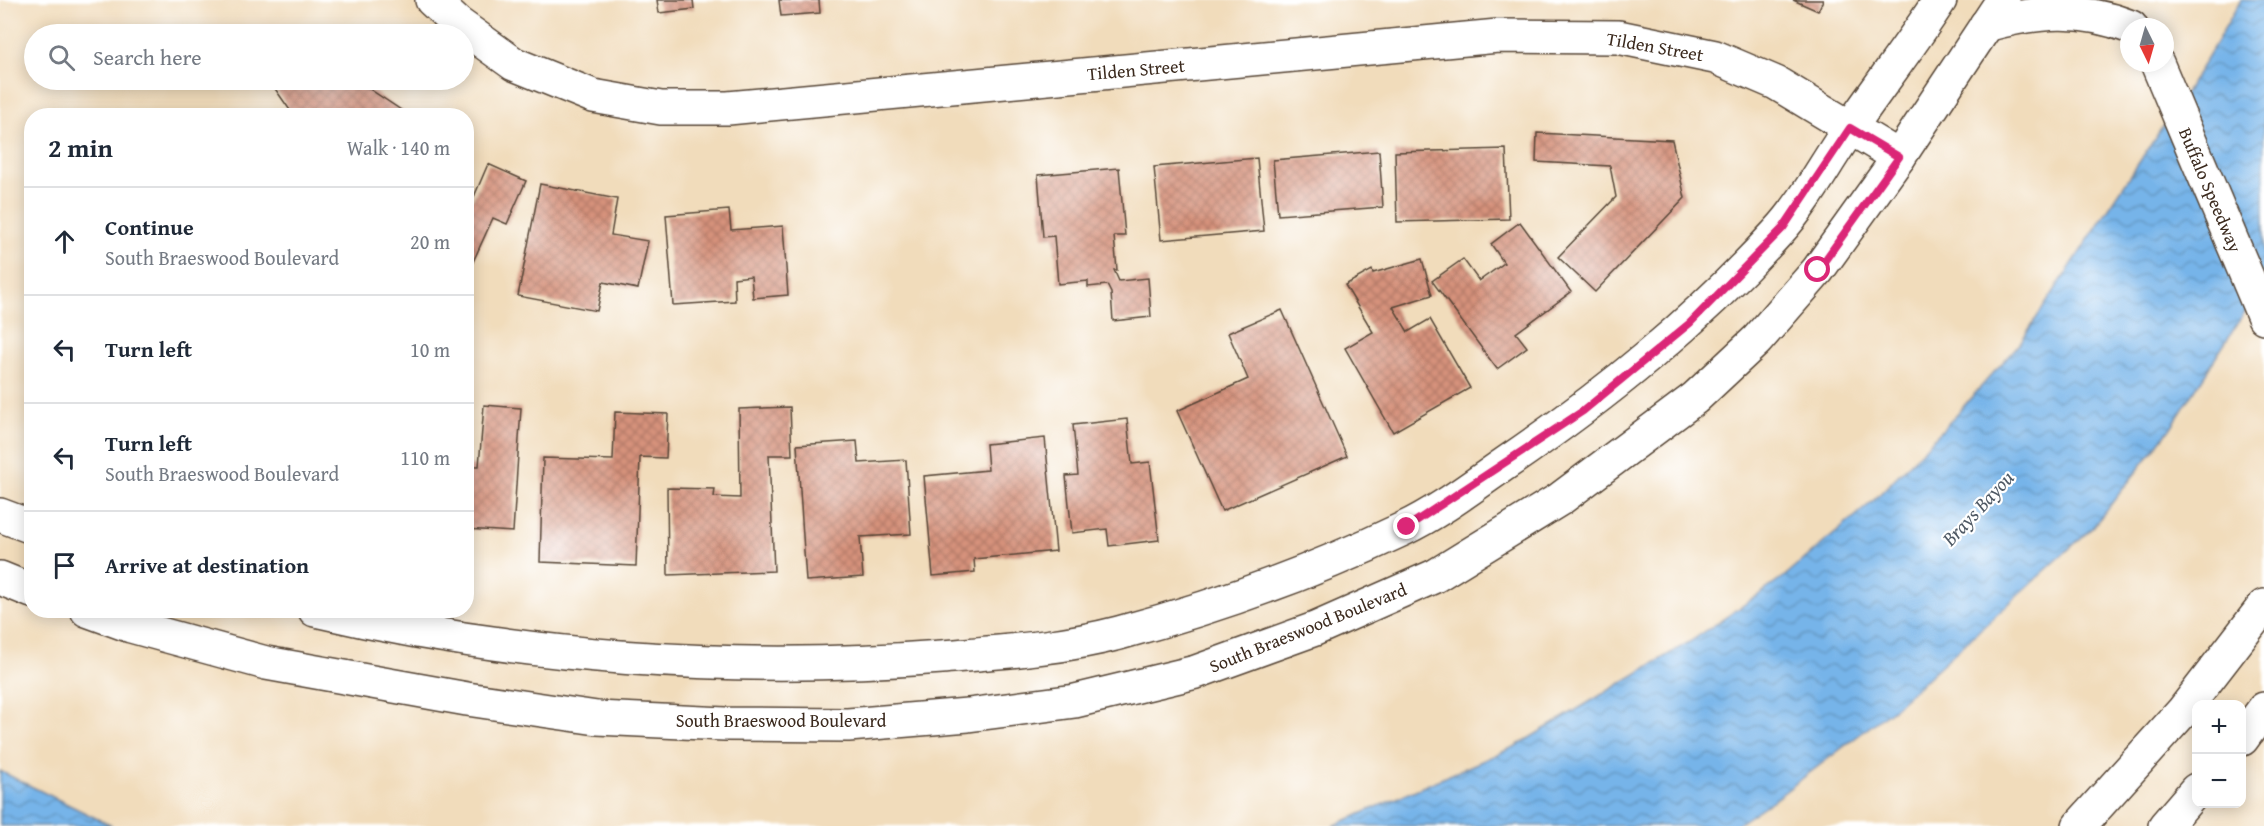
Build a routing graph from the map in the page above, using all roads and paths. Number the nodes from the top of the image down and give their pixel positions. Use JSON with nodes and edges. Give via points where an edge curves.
{"nodes":[{"id":1,"x":432,"y":0,"type":"edge"},
{"id":2,"x":1940,"y":0,"type":"edge"},
{"id":3,"x":2131,"y":0,"type":"edge"},
{"id":4,"x":1995,"y":12,"type":"edge"},
{"id":5,"x":2138,"y":18,"type":"edge"},
{"id":6,"x":2120,"y":23,"type":"edge"},
{"id":7,"x":458,"y":24,"type":"edge"},
{"id":8,"x":474,"y":35,"type":"edge"},
{"id":9,"x":2161,"y":72,"type":"edge"},
{"id":10,"x":1850,"y":128,"type":"junction"},
{"id":11,"x":1899,"y":157,"type":"junction"},
{"id":12,"x":2264,"y":317,"type":"edge"},
{"id":13,"x":0,"y":515,"type":"edge"},
{"id":14,"x":24,"y":524,"type":"edge"},
{"id":15,"x":0,"y":578,"type":"edge"},
{"id":16,"x":24,"y":588,"type":"edge"},
{"id":17,"x":2264,"y":606,"type":"edge"},
{"id":18,"x":109,"y":618,"type":"edge"},
{"id":19,"x":349,"y":618,"type":"edge"},
{"id":20,"x":2264,"y":709,"type":"edge"},
{"id":21,"x":2250,"y":734,"type":"edge"},
{"id":22,"x":2192,"y":794,"type":"edge"},
{"id":23,"x":2079,"y":826,"type":"edge"},
{"id":24,"x":2164,"y":826,"type":"edge"}],
"edges":[{"from":1,"to":7,"type":"main road","name":"Tilden Street"},
{"from":2,"to":10,"type":"main road"},
{"from":3,"to":5,"type":"main road"},
{"from":4,"to":6,"type":"main road","via":[[2075,13]]},
{"from":4,"to":11,"type":"main road","name":"South Braeswood Boulevard"},
{"from":8,"to":10,"type":"main road","name":"Tilden Street","via":[[514,64],[593,96],[661,108],[728,108],[1498,36],[1618,37],[1715,57],[1776,83]]},
{"from":9,"to":12,"type":"main road","name":"Buffalo Speedway"},
{"from":10,"to":11,"type":"main road","name":"Tilden Street"},
{"from":10,"to":19,"type":"main road","via":[[1783,228],[1690,323],[1583,411],[1407,527],[1232,597],[1116,633],[1011,651],[862,663],[704,663],[545,650],[396,629]]},
{"from":11,"to":18,"type":"main road","name":"South Braeswood Boulevard","via":[[1818,270],[1757,340],[1695,398],[1560,499],[1435,576],[1315,629],[1196,672],[1075,701],[848,725],[597,718],[266,663]]},
{"from":13,"to":14,"type":"main road"},
{"from":15,"to":16,"type":"main road"},
{"from":17,"to":23,"type":"main road","via":[[2183,711]]},
{"from":20,"to":21,"type":"main road"},
{"from":22,"to":24,"type":"main road"}]}
